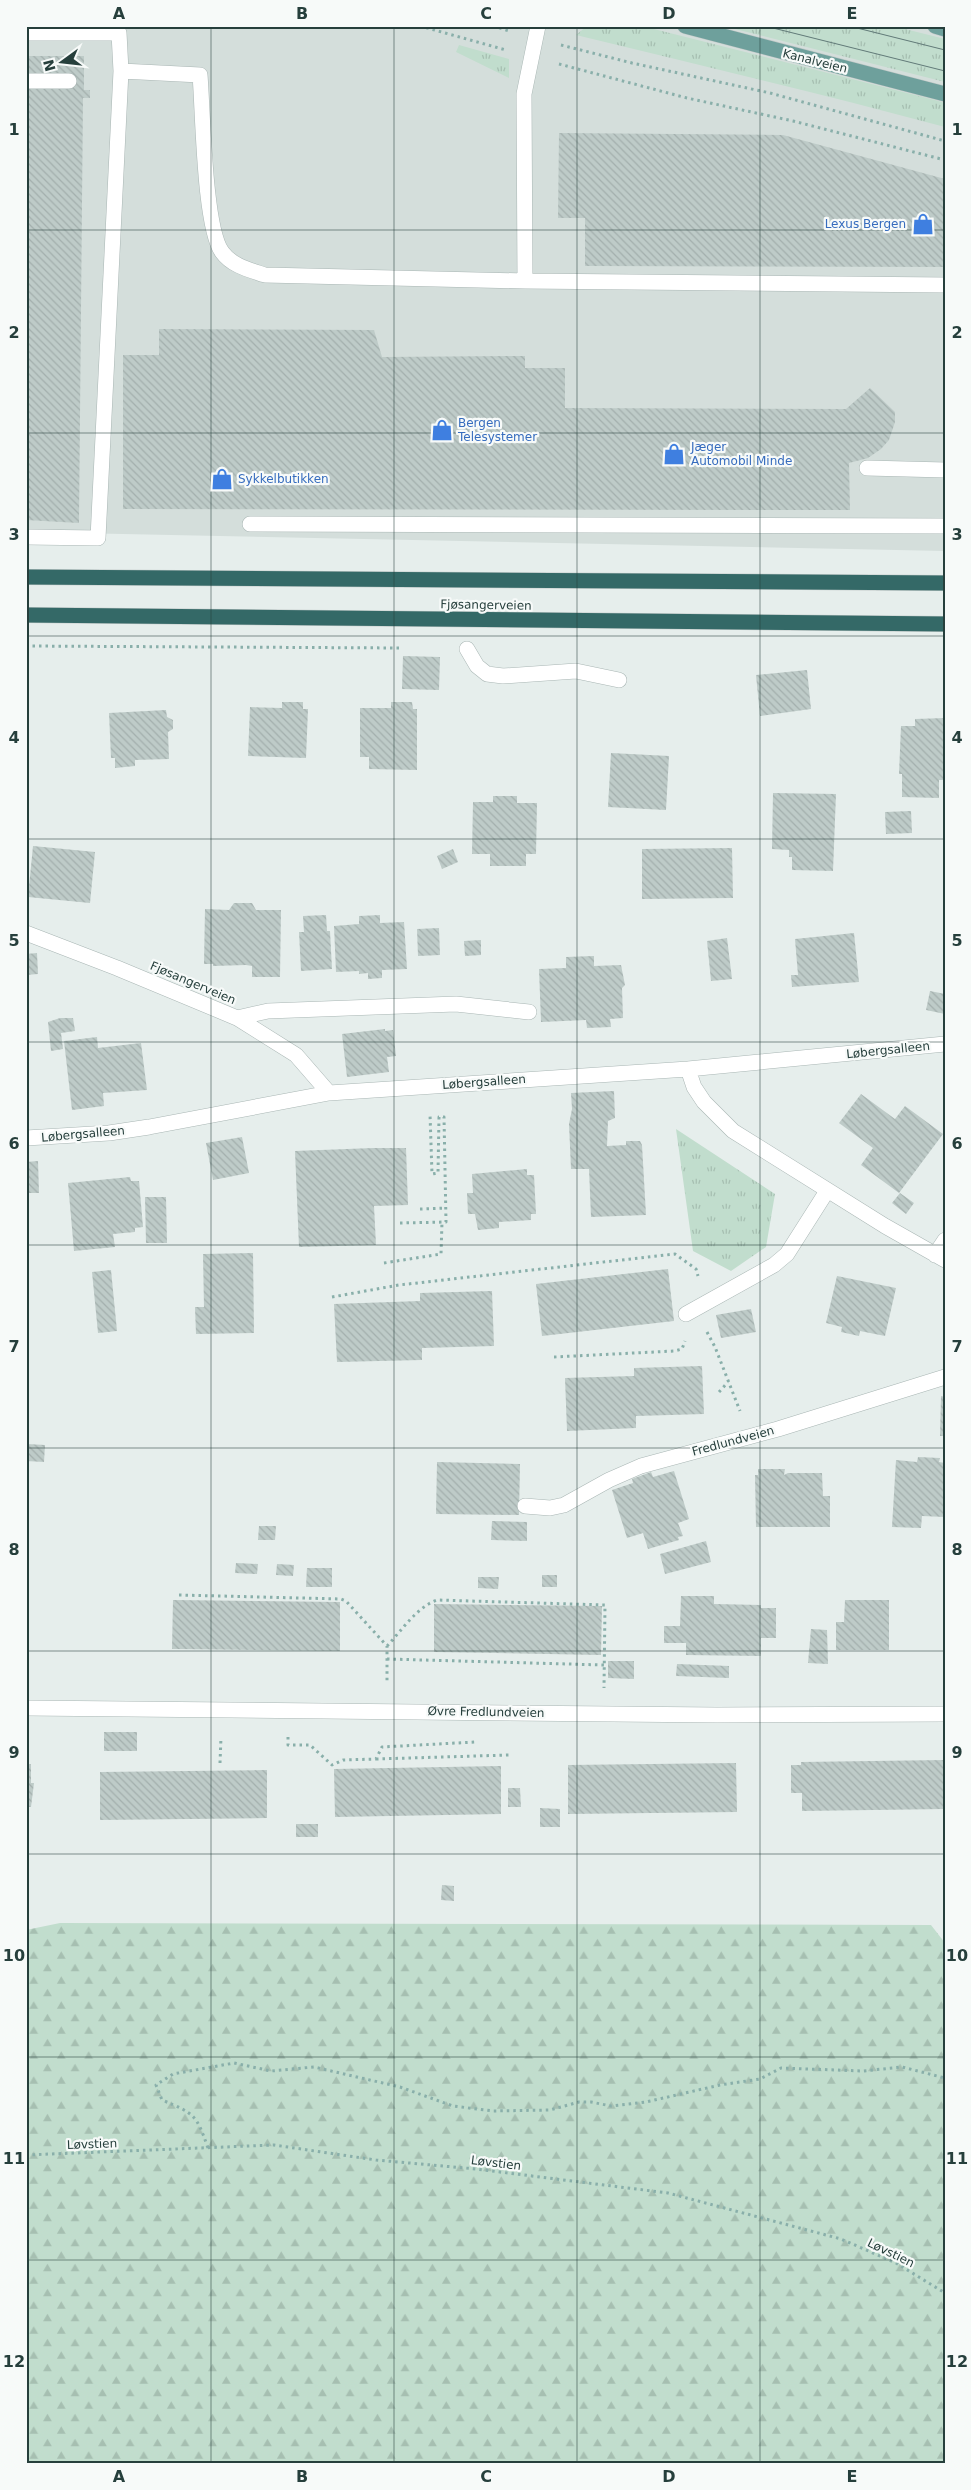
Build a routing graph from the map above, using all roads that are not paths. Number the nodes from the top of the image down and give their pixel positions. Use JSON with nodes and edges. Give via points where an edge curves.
{"nodes":[{"id":1,"x":538,"y":26,"type":"edge"},
{"id":2,"x":685,"y":26,"type":"edge"},
{"id":3,"x":935,"y":26,"type":"edge"},
{"id":4,"x":945,"y":29,"type":"edge"},
{"id":5,"x":26,"y":32,"type":"edge"},
{"id":6,"x":121,"y":71,"type":"junction"},
{"id":7,"x":26,"y":81,"type":"edge"},
{"id":8,"x":69,"y":81,"type":"dead end"},
{"id":9,"x":945,"y":94,"type":"edge"},
{"id":10,"x":526,"y":281,"type":"junction"},
{"id":11,"x":945,"y":285,"type":"edge"},
{"id":12,"x":867,"y":468,"type":"dead end"},
{"id":13,"x":945,"y":470,"type":"edge"},
{"id":14,"x":250,"y":524,"type":"dead end"},
{"id":15,"x":945,"y":526,"type":"edge"},
{"id":16,"x":26,"y":537,"type":"edge"},
{"id":17,"x":26,"y":576,"type":"edge"},
{"id":18,"x":945,"y":583,"type":"edge"},
{"id":19,"x":26,"y":615,"type":"edge"},
{"id":20,"x":945,"y":624,"type":"edge"},
{"id":21,"x":468,"y":649,"type":"dead end"},
{"id":22,"x":620,"y":680,"type":"dead end"},
{"id":23,"x":26,"y":933,"type":"edge"},
{"id":24,"x":529,"y":1012,"type":"dead end"},
{"id":25,"x":237,"y":1018,"type":"junction"},
{"id":26,"x":945,"y":1044,"type":"edge"},
{"id":27,"x":688,"y":1069,"type":"junction"},
{"id":28,"x":329,"y":1093,"type":"junction"},
{"id":29,"x":26,"y":1138,"type":"edge"},
{"id":30,"x":827,"y":1191,"type":"junction"},
{"id":31,"x":945,"y":1240,"type":"edge"},
{"id":32,"x":940,"y":1258,"type":"edge"},
{"id":33,"x":690,"y":1312,"type":"road end"},
{"id":34,"x":945,"y":1377,"type":"edge"},
{"id":35,"x":525,"y":1506,"type":"dead end"},
{"id":36,"x":26,"y":1708,"type":"edge"},
{"id":37,"x":945,"y":1714,"type":"edge"}],
"edges":[{"from":1,"to":10,"type":"street","via":[[524,94]]},
{"from":2,"to":9,"type":"main road","name":"Kanalveien"},
{"from":3,"to":4,"type":"main road"},
{"from":5,"to":6,"type":"street","via":[[119,34]]},
{"from":6,"to":10,"type":"street","via":[[200,75],[212,227],[222,253],[240,267],[266,275]]},
{"from":6,"to":16,"type":"street","via":[[98,538]]},
{"from":7,"to":8,"type":"street"},
{"from":10,"to":11,"type":"street"},
{"from":12,"to":13,"type":"street"},
{"from":14,"to":15,"type":"street"},
{"from":17,"to":18,"type":"highway","name":"Fjøsangerveien"},
{"from":19,"to":20,"type":"highway","name":"Fjøsangerveien"},
{"from":21,"to":22,"type":"street","via":[[477,666],[487,674],[503,676],[576,671]]},
{"from":23,"to":25,"type":"street","name":"Fjøsangerveien"},
{"from":24,"to":25,"type":"street","via":[[446,1004],[268,1011]]},
{"from":25,"to":28,"type":"street","name":"Fjøsangerveien","via":[[296,1056]]},
{"from":26,"to":27,"type":"street","name":"Løbergsalleen"},
{"from":27,"to":28,"type":"street","name":"Løbergsalleen"},
{"from":27,"to":30,"type":"street","via":[[704,1102],[733,1131]]},
{"from":28,"to":29,"type":"street","name":"Løbergsalleen","via":[[109,1133]]},
{"from":30,"to":32,"type":"street"},
{"from":30,"to":33,"type":"street","via":[[787,1254],[774,1265]]},
{"from":31,"to":32,"type":"street"},
{"from":34,"to":35,"type":"street","name":"Fredlundveien","via":[[750,1437],[641,1466],[564,1505],[550,1508]]},
{"from":36,"to":37,"type":"street","name":"Øvre Fredlundveien","via":[[850,1716]]}]}
